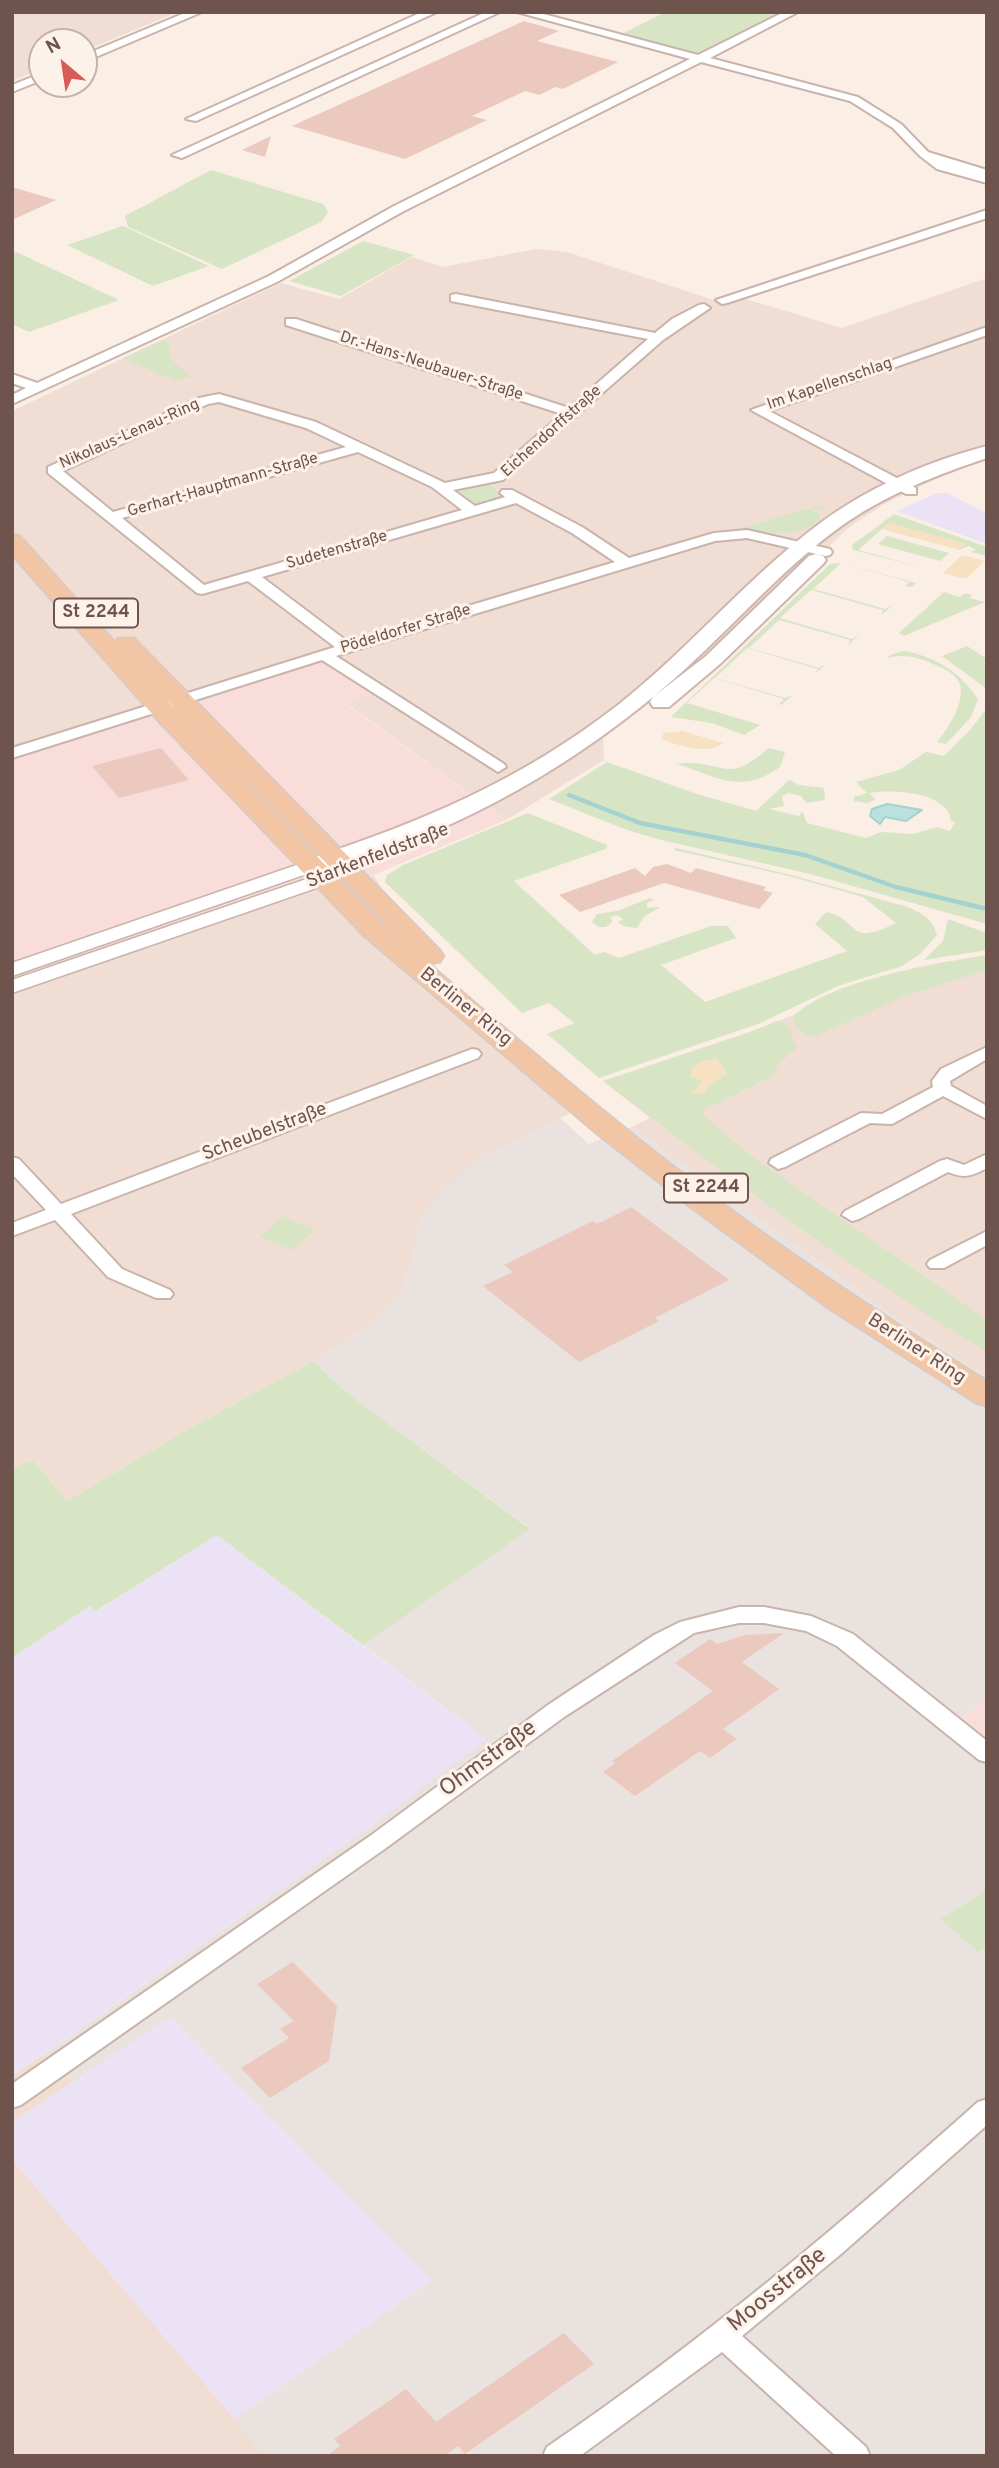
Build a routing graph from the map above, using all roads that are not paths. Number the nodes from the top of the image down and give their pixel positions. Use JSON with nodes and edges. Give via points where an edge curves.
{"nodes":[{"id":1,"x":197,"y":12,"type":"edge"},
{"id":2,"x":432,"y":12,"type":"edge"},
{"id":3,"x":495,"y":12,"type":"edge"},
{"id":4,"x":522,"y":12,"type":"edge"},
{"id":5,"x":793,"y":12,"type":"edge"},
{"id":6,"x":98,"y":53,"type":"edge"},
{"id":7,"x":701,"y":59,"type":"junction"},
{"id":8,"x":192,"y":119,"type":"dead end"},
{"id":9,"x":178,"y":155,"type":"dead end"},
{"id":10,"x":987,"y":176,"type":"edge"},
{"id":11,"x":987,"y":214,"type":"edge"},
{"id":12,"x":456,"y":298,"type":"dead end"},
{"id":13,"x":722,"y":300,"type":"dead end"},
{"id":14,"x":704,"y":308,"type":"dead end"},
{"id":15,"x":290,"y":322,"type":"dead end"},
{"id":16,"x":987,"y":331,"type":"edge"},
{"id":17,"x":658,"y":337,"type":"junction"},
{"id":18,"x":12,"y":378,"type":"edge"},
{"id":19,"x":38,"y":388,"type":"junction"},
{"id":20,"x":12,"y":400,"type":"edge"},
{"id":21,"x":572,"y":413,"type":"junction"},
{"id":22,"x":356,"y":448,"type":"junction"},
{"id":23,"x":987,"y":454,"type":"edge"},
{"id":24,"x":498,"y":477,"type":"junction"},
{"id":25,"x":443,"y":488,"type":"junction"},
{"id":26,"x":905,"y":489,"type":"junction"},
{"id":27,"x":515,"y":499,"type":"junction"},
{"id":28,"x":473,"y":511,"type":"junction"},
{"id":29,"x":110,"y":517,"type":"junction"},
{"id":30,"x":12,"y":524,"type":"edge"},
{"id":31,"x":12,"y":541,"type":"edge"},
{"id":32,"x":803,"y":547,"type":"junction"},
{"id":33,"x":825,"y":552,"type":"junction"},
{"id":34,"x":627,"y":563,"type":"junction"},
{"id":35,"x":251,"y":576,"type":"junction"},
{"id":36,"x":202,"y":590,"type":"joint"},
{"id":37,"x":346,"y":648,"type":"junction"},
{"id":38,"x":324,"y":655,"type":"junction"},
{"id":39,"x":688,"y":656,"type":"junction"},
{"id":40,"x":710,"y":663,"type":"junction"},
{"id":41,"x":170,"y":703,"type":"junction"},
{"id":42,"x":13,"y":752,"type":"edge"},
{"id":43,"x":498,"y":767,"type":"dead end"},
{"id":44,"x":329,"y":868,"type":"junction"},
{"id":45,"x":12,"y":970,"type":"edge"},
{"id":46,"x":12,"y":986,"type":"edge"},
{"id":47,"x":987,"y":1052,"type":"edge"},
{"id":48,"x":472,"y":1054,"type":"dead end"},
{"id":49,"x":943,"y":1089,"type":"junction"},
{"id":50,"x":987,"y":1114,"type":"edge"},
{"id":51,"x":987,"y":1160,"type":"edge"},
{"id":52,"x":12,"y":1163,"type":"edge"},
{"id":53,"x":778,"y":1163,"type":"dead end"},
{"id":54,"x":59,"y":1213,"type":"junction"},
{"id":55,"x":852,"y":1215,"type":"dead end"},
{"id":56,"x":12,"y":1230,"type":"edge"},
{"id":57,"x":987,"y":1237,"type":"edge"},
{"id":58,"x":937,"y":1264,"type":"dead end"},
{"id":59,"x":163,"y":1294,"type":"dead end"},
{"id":60,"x":987,"y":1380,"type":"edge"},
{"id":61,"x":987,"y":1396,"type":"edge"},
{"id":62,"x":987,"y":1754,"type":"edge"},
{"id":63,"x":12,"y":2098,"type":"edge"},
{"id":64,"x":987,"y":2109,"type":"edge"},
{"id":65,"x":723,"y":2336,"type":"junction"},
{"id":66,"x":557,"y":2456,"type":"edge"},
{"id":67,"x":856,"y":2456,"type":"edge"}],
"edges":[{"from":1,"to":6,"type":"street"},
{"from":2,"to":8,"type":"street"},
{"from":3,"to":9,"type":"street"},
{"from":4,"to":7,"type":"street"},
{"from":5,"to":7,"type":"street"},
{"from":7,"to":10,"type":"street","via":[[854,99],[897,126],[924,155]]},
{"from":7,"to":19,"type":"street","via":[[398,209],[273,279]]},
{"from":11,"to":13,"type":"street"},
{"from":12,"to":17,"type":"street"},
{"from":14,"to":17,"type":"street","name":"Eichendorffstraße"},
{"from":15,"to":21,"type":"street","name":"Dr.-Hans-Neubauer-Straße"},
{"from":16,"to":26,"type":"street","name":"Im Kapellenschlag","via":[[758,410]]},
{"from":17,"to":21,"type":"street","name":"Eichendorffstraße"},
{"from":18,"to":19,"type":"street"},
{"from":19,"to":20,"type":"street"},
{"from":21,"to":24,"type":"street","name":"Eichendorffstraße"},
{"from":22,"to":25,"type":"street"},
{"from":22,"to":29,"type":"street","name":"Gerhart-Hauptmann-Straße"},
{"from":22,"to":29,"type":"street","name":"Nikolaus-Lenau-Ring","via":[[298,421],[211,399],[53,470]]},
{"from":23,"to":26,"type":"main road"},
{"from":24,"to":25,"type":"street"},
{"from":24,"to":27,"type":"street","name":"Eichendorffstraße","via":[[501,487]]},
{"from":25,"to":28,"type":"street"},
{"from":26,"to":32,"type":"main road","via":[[853,510]]},
{"from":26,"to":33,"type":"main road"},
{"from":27,"to":28,"type":"street","name":"Sudetenstraße"},
{"from":27,"to":34,"type":"street","name":"Eichendorffstraße","via":[[577,530]]},
{"from":28,"to":35,"type":"street","name":"Sudetenstraße"},
{"from":29,"to":36,"type":"street","name":"Gerhart-Hauptmann-Straße"},
{"from":30,"to":41,"type":"main road","name":"Berliner Ring","number":"St 2244"},
{"from":31,"to":41,"type":"main road","name":"Berliner Ring","number":"St 2244"},
{"from":32,"to":33,"type":"street","name":"Pödeldorfer Straße"},
{"from":32,"to":34,"type":"street","name":"Pödeldorfer Straße","via":[[734,534]]},
{"from":32,"to":39,"type":"main road","name":"Starkenfeldstraße"},
{"from":33,"to":40,"type":"main road","name":"Starkenfeldstraße"},
{"from":34,"to":37,"type":"street","name":"Pödeldorfer Straße"},
{"from":35,"to":36,"type":"street","name":"Sudetenstraße"},
{"from":35,"to":37,"type":"street"},
{"from":37,"to":38,"type":"street","name":"Pödeldorfer Straße"},
{"from":38,"to":41,"type":"street","name":"Pödeldorfer Straße"},
{"from":38,"to":43,"type":"street"},
{"from":39,"to":40,"type":"main road"},
{"from":39,"to":44,"type":"main road","name":"Starkenfeldstraße","via":[[593,732],[519,780]]},
{"from":40,"to":44,"type":"main road","name":"Starkenfeldstraße","via":[[600,748],[526,793],[454,829]]},
{"from":41,"to":42,"type":"street","name":"Pödeldorfer Straße"},
{"from":41,"to":44,"type":"main road","name":"Berliner Ring","number":"St 2244"},
{"from":44,"to":45,"type":"street","name":"Starkenfeldstraße"},
{"from":44,"to":46,"type":"street","name":"Starkenfeldstraße"},
{"from":44,"to":60,"type":"main road","name":"Berliner Ring","number":"St 2244","via":[[623,1124],[807,1261]]},
{"from":44,"to":61,"type":"main road","name":"Berliner Ring","number":"St 2244","via":[[372,929],[606,1127],[839,1301]]},
{"from":47,"to":49,"type":"street","via":[[947,1073],[940,1080]]},
{"from":48,"to":54,"type":"street","name":"Scheubelstraße"},
{"from":49,"to":50,"type":"street"},
{"from":49,"to":53,"type":"street","via":[[885,1120],[868,1118]]},
{"from":51,"to":55,"type":"street","via":[[965,1172],[947,1165]]},
{"from":52,"to":54,"type":"street"},
{"from":54,"to":56,"type":"street","name":"Scheubelstraße"},
{"from":54,"to":59,"type":"street","via":[[115,1273]]},
{"from":57,"to":58,"type":"street"},
{"from":62,"to":63,"type":"street","name":"Ohmstraße","via":[[845,1640],[811,1624],[739,1615],[688,1627],[556,1711],[378,1842]]},
{"from":64,"to":65,"type":"street","name":"Moosstraße","via":[[847,2235]]},
{"from":65,"to":66,"type":"street","name":"Moosstraße"},
{"from":65,"to":67,"type":"street"}]}
